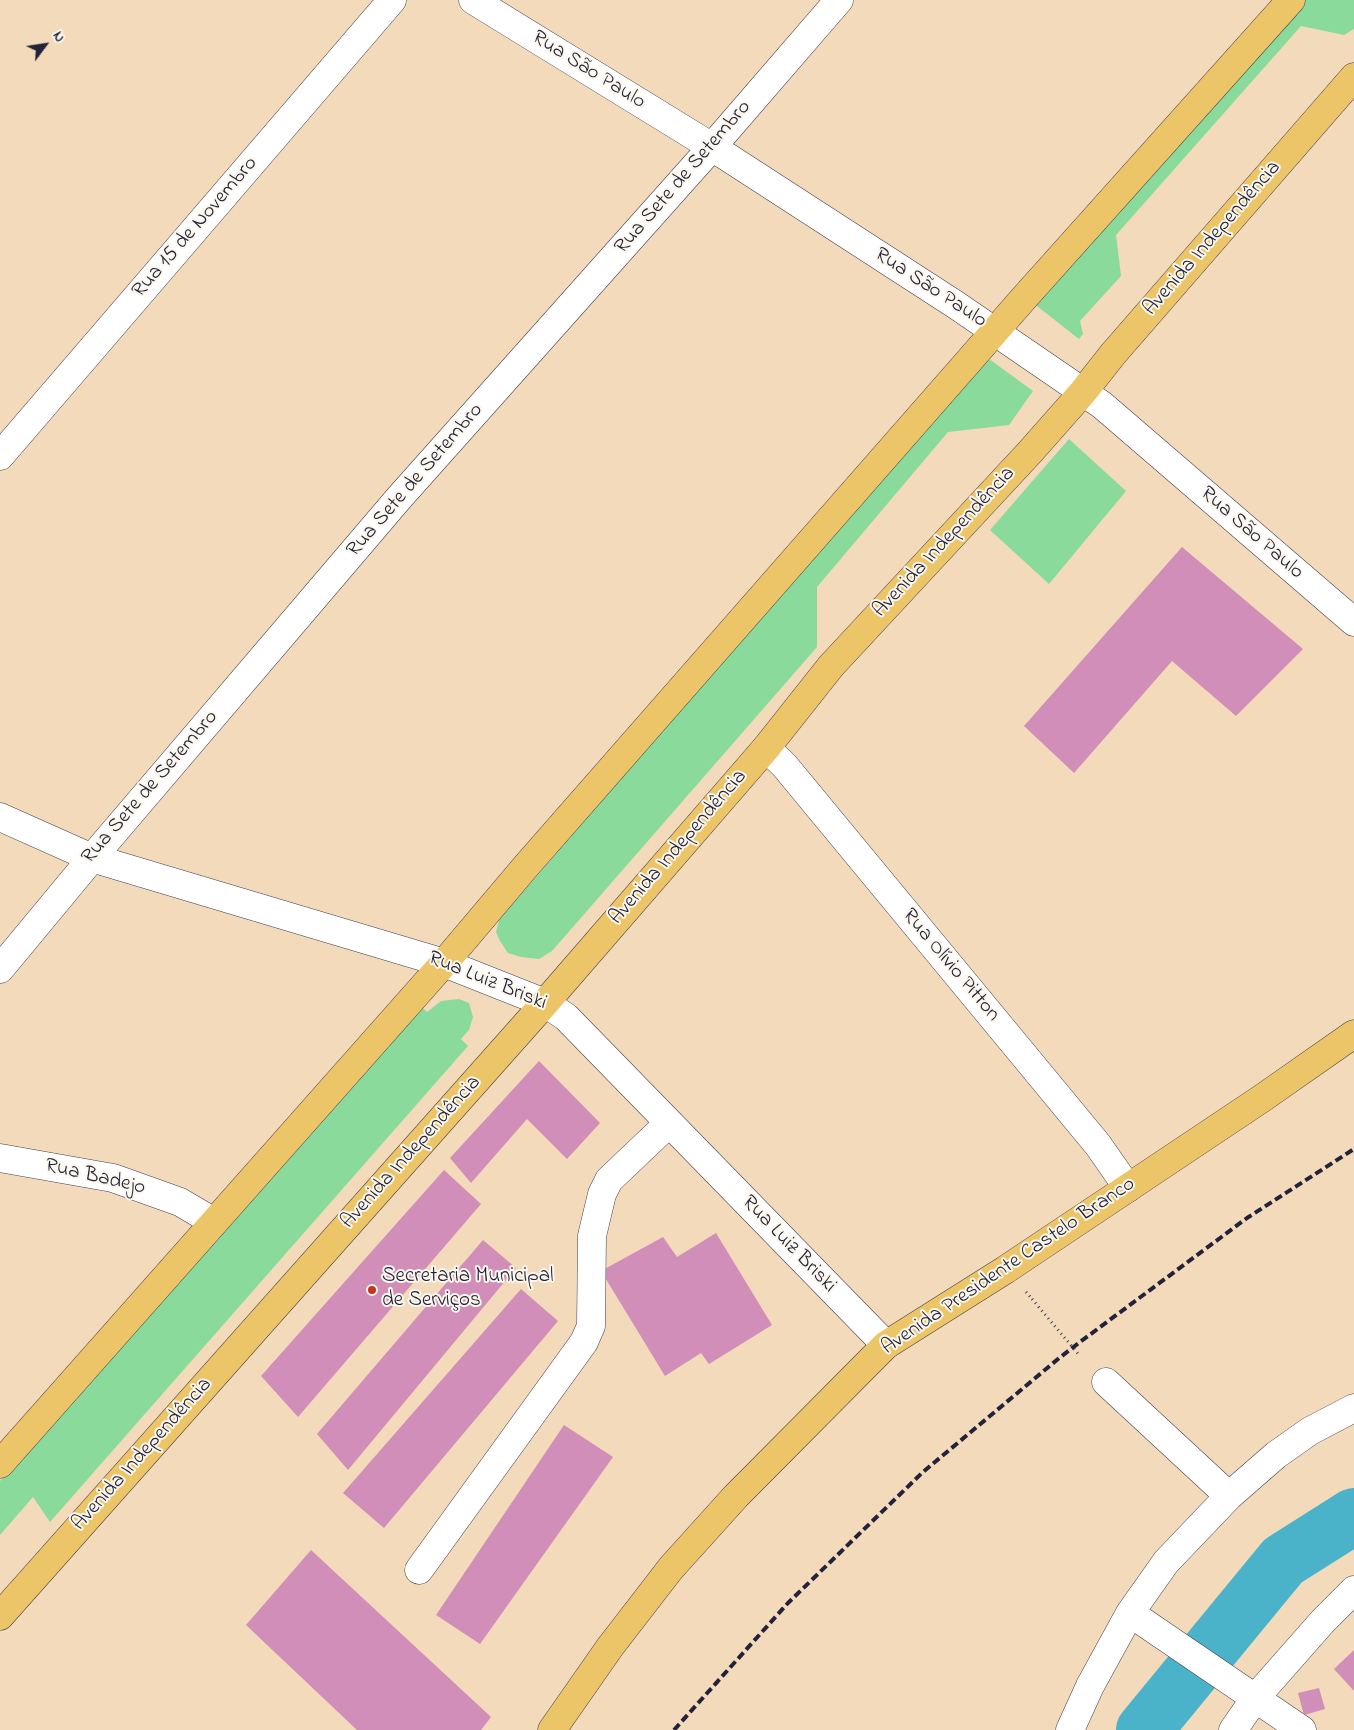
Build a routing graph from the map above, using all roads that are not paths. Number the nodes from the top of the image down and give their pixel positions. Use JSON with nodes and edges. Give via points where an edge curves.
{"nodes":[{"id":1,"x":392,"y":0,"type":"edge"},
{"id":2,"x":473,"y":0,"type":"edge"},
{"id":3,"x":839,"y":0,"type":"edge"},
{"id":4,"x":1291,"y":0,"type":"edge"},
{"id":5,"x":1350,"y":89,"type":"edge"},
{"id":6,"x":712,"y":147,"type":"junction"},
{"id":7,"x":995,"y":331,"type":"junction"},
{"id":8,"x":1083,"y":392,"type":"junction"},
{"id":9,"x":0,"y":456,"type":"edge"},
{"id":10,"x":1354,"y":622,"type":"edge"},
{"id":11,"x":766,"y":748,"type":"junction"},
{"id":12,"x":0,"y":817,"type":"edge"},
{"id":13,"x":92,"y":858,"type":"junction"},
{"id":14,"x":444,"y":963,"type":"junction"},
{"id":15,"x":0,"y":969,"type":"edge"},
{"id":16,"x":545,"y":1003,"type":"junction"},
{"id":17,"x":1354,"y":1034,"type":"edge"},
{"id":18,"x":670,"y":1124,"type":"junction"},
{"id":19,"x":0,"y":1158,"type":"edge"},
{"id":20,"x":1128,"y":1188,"type":"junction"},
{"id":21,"x":214,"y":1222,"type":"junction"},
{"id":22,"x":886,"y":1345,"type":"junction"},
{"id":23,"x":1106,"y":1382,"type":"dead end"},
{"id":24,"x":1354,"y":1408,"type":"edge"},
{"id":25,"x":0,"y":1464,"type":"edge"},
{"id":26,"x":1229,"y":1496,"type":"junction"},
{"id":27,"x":419,"y":1570,"type":"dead end"},
{"id":28,"x":1354,"y":1590,"type":"edge"},
{"id":29,"x":0,"y":1616,"type":"edge"},
{"id":30,"x":1138,"y":1619,"type":"junction"},
{"id":31,"x":1256,"y":1697,"type":"junction"},
{"id":32,"x":552,"y":1730,"type":"edge"},
{"id":33,"x":1070,"y":1730,"type":"edge"},
{"id":34,"x":1233,"y":1730,"type":"edge"},
{"id":35,"x":1302,"y":1730,"type":"edge"}],
"edges":[{"from":1,"to":9,"type":"street","name":"Rua 15 de Novembro"},
{"from":2,"to":6,"type":"street","name":"Rua São Paulo"},
{"from":3,"to":6,"type":"street","name":"Rua Sete de Setembro"},
{"from":4,"to":7,"type":"main road"},
{"from":5,"to":8,"type":"main road","name":"Avenida Independência","via":[[1113,354]]},
{"from":6,"to":7,"type":"street","name":"Rua São Paulo"},
{"from":6,"to":13,"type":"street","name":"Rua Sete de Setembro","via":[[399,498]]},
{"from":7,"to":8,"type":"street","name":"Rua São Paulo"},
{"from":7,"to":14,"type":"main road"},
{"from":8,"to":10,"type":"street","name":"Rua São Paulo"},
{"from":8,"to":11,"type":"main road","name":"Avenida Independência","via":[[831,666]]},
{"from":11,"to":16,"type":"main road","name":"Avenida Independência"},
{"from":11,"to":20,"type":"street","name":"Rua Olívio Pitton","via":[[784,765],[1092,1138]]},
{"from":12,"to":13,"type":"street","name":"Rua Luiz Briski"},
{"from":13,"to":14,"type":"street","name":"Rua Luiz Briski"},
{"from":13,"to":15,"type":"street","name":"Rua Sete de Setembro"},
{"from":14,"to":16,"type":"street","name":"Rua Luiz Briski"},
{"from":14,"to":21,"type":"main road"},
{"from":16,"to":18,"type":"street","name":"Rua Luiz Briski","via":[[566,1017]]},
{"from":16,"to":29,"type":"main road","name":"Avenida Independência"},
{"from":17,"to":20,"type":"main road","name":"Avenida Presidente Castelo Branco"},
{"from":18,"to":22,"type":"street","name":"Rua Luiz Briski"},
{"from":18,"to":27,"type":"street","via":[[609,1180],[602,1194],[592,1236],[591,1326],[584,1342]]},
{"from":19,"to":21,"type":"street","name":"Rua Badejo","via":[[112,1178],[180,1202]]},
{"from":20,"to":22,"type":"main road","name":"Avenida Presidente Castelo Branco"},
{"from":21,"to":25,"type":"main road"},
{"from":22,"to":32,"type":"main road","name":"Avenida Presidente Castelo Branco","via":[[736,1496],[671,1568]]},
{"from":23,"to":26,"type":"street"},
{"from":24,"to":26,"type":"street","via":[[1310,1431],[1276,1454]]},
{"from":26,"to":30,"type":"street","via":[[1166,1562]]},
{"from":28,"to":31,"type":"street"},
{"from":30,"to":31,"type":"street"},
{"from":30,"to":33,"type":"street","via":[[1090,1686]]},
{"from":31,"to":34,"type":"street"},
{"from":31,"to":35,"type":"street"}]}
